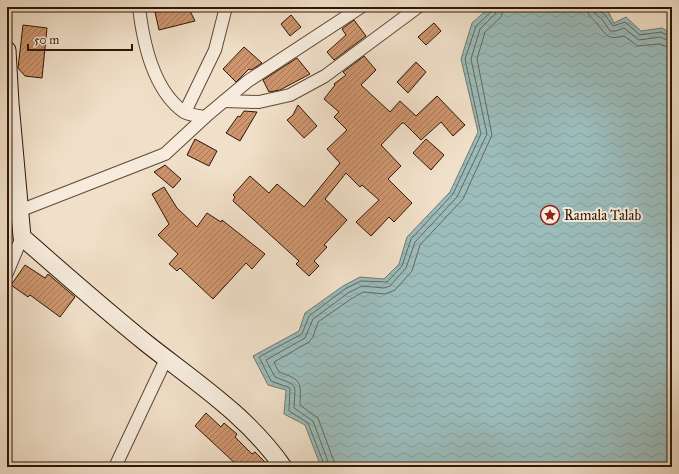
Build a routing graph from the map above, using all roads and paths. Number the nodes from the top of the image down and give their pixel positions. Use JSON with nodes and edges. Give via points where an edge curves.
{"nodes":[{"id":1,"x":139,"y":7,"type":"edge"},
{"id":2,"x":226,"y":7,"type":"edge"},
{"id":3,"x":361,"y":7,"type":"edge"},
{"id":4,"x":418,"y":7,"type":"edge"},
{"id":5,"x":7,"y":50,"type":"edge"},
{"id":6,"x":8,"y":84,"type":"edge"},
{"id":7,"x":224,"y":102,"type":"junction"},
{"id":8,"x":185,"y":112,"type":"junction"},
{"id":9,"x":205,"y":117,"type":"junction"},
{"id":10,"x":19,"y":211,"type":"junction"},
{"id":11,"x":22,"y":237,"type":"junction"},
{"id":12,"x":7,"y":274,"type":"edge"},
{"id":13,"x":166,"y":359,"type":"junction"},
{"id":14,"x":115,"y":467,"type":"edge"},
{"id":15,"x":283,"y":467,"type":"edge"}],
"edges":[{"from":1,"to":8,"type":"street","via":[[143,40],[162,89]]},
{"from":2,"to":8,"type":"street","via":[[215,50]]},
{"from":3,"to":7,"type":"street","via":[[248,81]]},
{"from":4,"to":7,"type":"street","via":[[325,76],[290,95],[259,102]]},
{"from":5,"to":6,"type":"street"},
{"from":6,"to":10,"type":"street"},
{"from":7,"to":9,"type":"street"},
{"from":8,"to":9,"type":"street"},
{"from":9,"to":10,"type":"street","via":[[165,154]]},
{"from":10,"to":11,"type":"street"},
{"from":11,"to":12,"type":"street"},
{"from":11,"to":13,"type":"street"},
{"from":13,"to":14,"type":"street"},
{"from":13,"to":15,"type":"street","via":[[204,387],[268,446]]}]}
